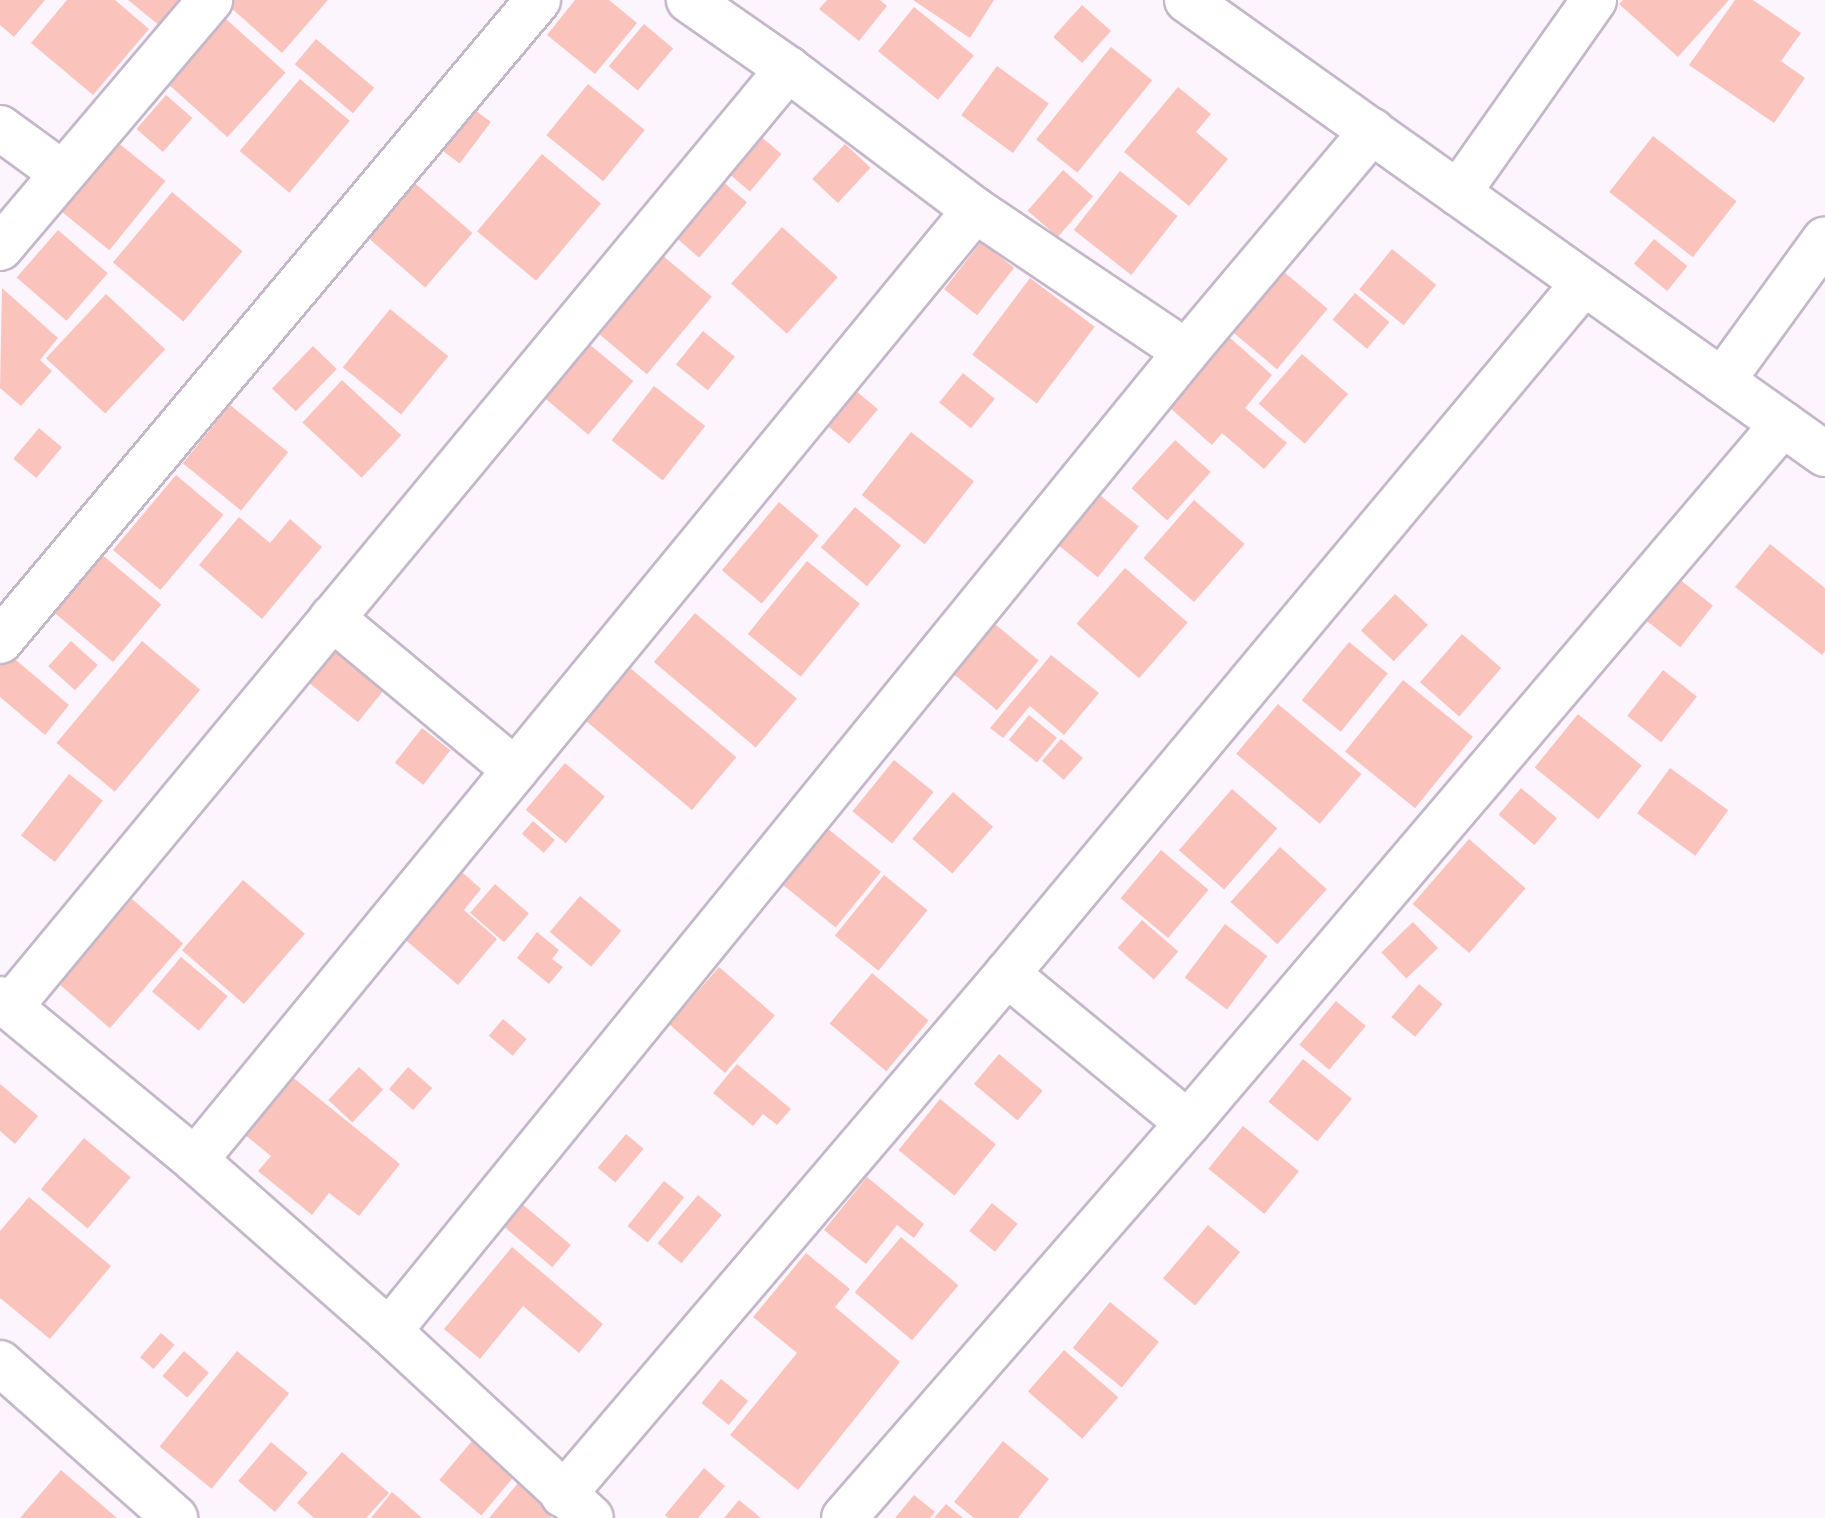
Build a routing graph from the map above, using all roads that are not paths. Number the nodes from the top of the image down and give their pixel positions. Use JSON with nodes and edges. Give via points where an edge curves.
{"nodes":[{"id":1,"x":210,"y":0,"type":"edge"},
{"id":2,"x":538,"y":0,"type":"edge"},
{"id":3,"x":689,"y":0,"type":"edge"},
{"id":4,"x":1187,"y":0,"type":"edge"},
{"id":5,"x":1594,"y":0,"type":"edge"},
{"id":6,"x":788,"y":69,"type":"junction"},
{"id":7,"x":0,"y":128,"type":"edge"},
{"id":8,"x":1372,"y":131,"type":"junction"},
{"id":9,"x":62,"y":173,"type":"junction"},
{"id":10,"x":1458,"y":193,"type":"junction"},
{"id":11,"x":975,"y":210,"type":"junction"},
{"id":12,"x":1825,"y":239,"type":"edge"},
{"id":13,"x":0,"y":248,"type":"edge"},
{"id":14,"x":1584,"y":283,"type":"junction"},
{"id":15,"x":1186,"y":352,"type":"junction"},
{"id":16,"x":1722,"y":381,"type":"junction"},
{"id":17,"x":1783,"y":424,"type":"junction"},
{"id":18,"x":1825,"y":454,"type":"edge"},
{"id":19,"x":332,"y":618,"type":"junction"},
{"id":20,"x":0,"y":641,"type":"edge"},
{"id":21,"x":515,"y":770,"type":"junction"},
{"id":22,"x":1007,"y":974,"type":"junction"},
{"id":23,"x":5,"y":1003,"type":"edge"},
{"id":24,"x":1188,"y":1123,"type":"junction"},
{"id":25,"x":195,"y":1160,"type":"junction"},
{"id":26,"x":389,"y":1331,"type":"junction"},
{"id":27,"x":7,"y":1384,"type":"edge"},
{"id":28,"x":577,"y":1506,"type":"edge"},
{"id":29,"x":175,"y":1518,"type":"edge"},
{"id":30,"x":844,"y":1518,"type":"edge"}],
"edges":[{"from":1,"to":9,"type":"street"},
{"from":2,"to":20,"type":"street"},
{"from":3,"to":6,"type":"street"},
{"from":4,"to":8,"type":"street"},
{"from":5,"to":10,"type":"street"},
{"from":6,"to":11,"type":"street"},
{"from":6,"to":19,"type":"street"},
{"from":7,"to":9,"type":"street"},
{"from":8,"to":10,"type":"street"},
{"from":8,"to":15,"type":"street"},
{"from":9,"to":13,"type":"street"},
{"from":10,"to":14,"type":"street"},
{"from":11,"to":15,"type":"street"},
{"from":11,"to":21,"type":"street"},
{"from":12,"to":16,"type":"street"},
{"from":14,"to":16,"type":"street"},
{"from":14,"to":22,"type":"street"},
{"from":15,"to":26,"type":"street"},
{"from":16,"to":17,"type":"street"},
{"from":17,"to":18,"type":"street"},
{"from":17,"to":24,"type":"street"},
{"from":19,"to":21,"type":"street"},
{"from":19,"to":23,"type":"street"},
{"from":21,"to":25,"type":"street"},
{"from":22,"to":24,"type":"street"},
{"from":22,"to":28,"type":"street"},
{"from":23,"to":25,"type":"street"},
{"from":24,"to":30,"type":"street"},
{"from":25,"to":26,"type":"street"},
{"from":26,"to":28,"type":"street"},
{"from":27,"to":29,"type":"street"}]}
